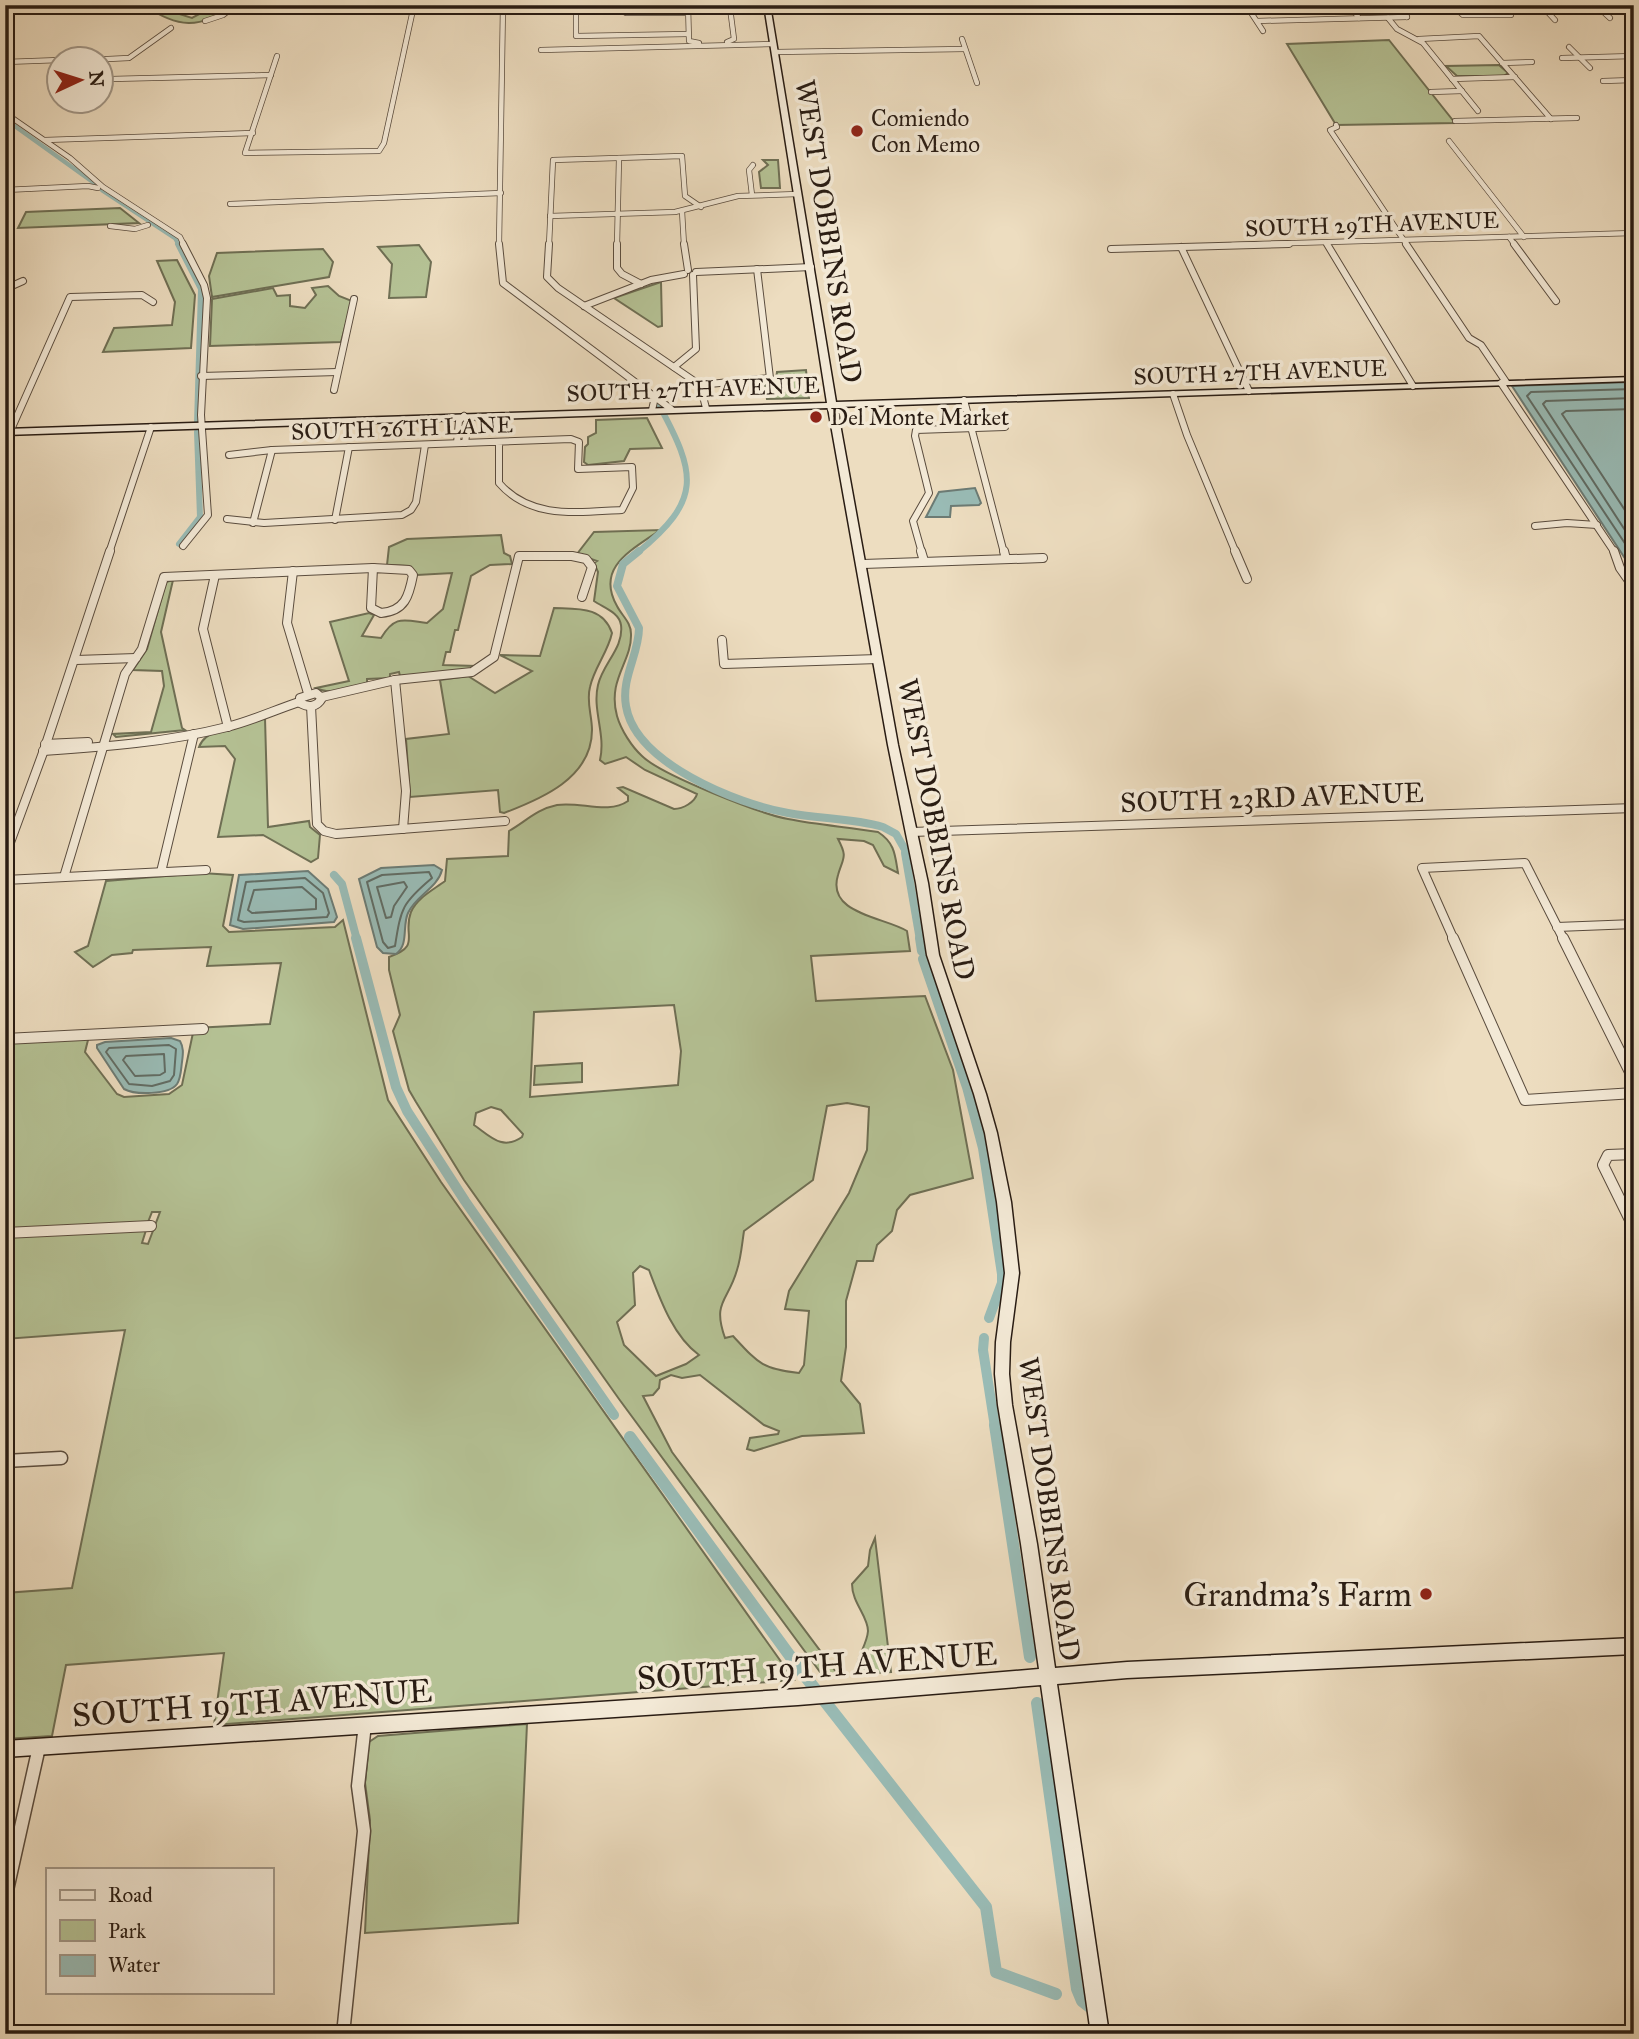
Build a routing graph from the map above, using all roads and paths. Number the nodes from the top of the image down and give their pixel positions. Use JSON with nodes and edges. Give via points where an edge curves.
{"nodes":[{"id":1,"x":236,"y":5,"type":"edge"},
{"id":2,"x":414,"y":5,"type":"edge"},
{"id":3,"x":503,"y":5,"type":"edge"},
{"id":4,"x":576,"y":5,"type":"edge"},
{"id":5,"x":757,"y":5,"type":"edge"},
{"id":6,"x":767,"y":5,"type":"edge"},
{"id":7,"x":1246,"y":5,"type":"edge"},
{"id":8,"x":1349,"y":5,"type":"edge"},
{"id":9,"x":1397,"y":5,"type":"edge"},
{"id":10,"x":1452,"y":5,"type":"edge"},
{"id":11,"x":1541,"y":5,"type":"edge"},
{"id":12,"x":1596,"y":5,"type":"edge"},
{"id":13,"x":736,"y":6,"type":"edge"},
{"id":14,"x":723,"y":7,"type":"edge"},
{"id":15,"x":686,"y":8,"type":"edge"},
{"id":16,"x":730,"y":8,"type":"junction"},
{"id":17,"x":626,"y":13,"type":"dead end"},
{"id":18,"x":1511,"y":15,"type":"dead end"},
{"id":19,"x":1359,"y":18,"type":"junction"},
{"id":20,"x":1388,"y":18,"type":"junction"},
{"id":21,"x":1610,"y":19,"type":"dead end"},
{"id":22,"x":1555,"y":20,"type":"dead end"},
{"id":23,"x":205,"y":21,"type":"dead end"},
{"id":24,"x":1256,"y":21,"type":"junction"},
{"id":25,"x":171,"y":28,"type":"dead end"},
{"id":26,"x":1263,"y":31,"type":"dead end"},
{"id":27,"x":688,"y":34,"type":"junction"},
{"id":28,"x":961,"y":39,"type":"dead end"},
{"id":29,"x":1419,"y":39,"type":"junction"},
{"id":30,"x":843,"y":42,"type":"dead end"},
{"id":31,"x":1569,"y":47,"type":"dead end"},
{"id":32,"x":775,"y":48,"type":"junction"},
{"id":33,"x":965,"y":49,"type":"junction"},
{"id":34,"x":541,"y":50,"type":"dead end"},
{"id":35,"x":845,"y":52,"type":"junction"},
{"id":36,"x":277,"y":56,"type":"dead end"},
{"id":37,"x":1634,"y":56,"type":"edge"},
{"id":38,"x":1579,"y":57,"type":"junction"},
{"id":39,"x":1562,"y":58,"type":"dead end"},
{"id":40,"x":116,"y":59,"type":"edge"},
{"id":41,"x":46,"y":61,"type":"edge"},
{"id":42,"x":5,"y":62,"type":"edge"},
{"id":43,"x":1532,"y":62,"type":"dead end"},
{"id":44,"x":1502,"y":63,"type":"junction"},
{"id":45,"x":1590,"y":68,"type":"dead end"},
{"id":46,"x":271,"y":75,"type":"junction"},
{"id":47,"x":1515,"y":77,"type":"junction"},
{"id":48,"x":116,"y":79,"type":"edge"},
{"id":49,"x":1452,"y":79,"type":"junction"},
{"id":50,"x":1634,"y":80,"type":"edge"},
{"id":51,"x":1603,"y":81,"type":"dead end"},
{"id":52,"x":977,"y":83,"type":"dead end"},
{"id":53,"x":1462,"y":91,"type":"junction"},
{"id":54,"x":1431,"y":92,"type":"dead end"},
{"id":55,"x":1478,"y":111,"type":"dead end"},
{"id":56,"x":5,"y":113,"type":"edge"},
{"id":57,"x":1577,"y":118,"type":"dead end"},
{"id":58,"x":1551,"y":119,"type":"junction"},
{"id":59,"x":1455,"y":121,"type":"dead end"},
{"id":60,"x":1336,"y":124,"type":"dead end"},
{"id":61,"x":253,"y":133,"type":"junction"},
{"id":62,"x":45,"y":140,"type":"junction"},
{"id":63,"x":1449,"y":141,"type":"dead end"},
{"id":64,"x":619,"y":158,"type":"junction"},
{"id":65,"x":753,"y":165,"type":"dead end"},
{"id":66,"x":98,"y":188,"type":"dead end"},
{"id":67,"x":5,"y":190,"type":"edge"},
{"id":68,"x":501,"y":193,"type":"junction"},
{"id":69,"x":792,"y":194,"type":"junction"},
{"id":70,"x":752,"y":195,"type":"junction"},
{"id":71,"x":230,"y":204,"type":"dead end"},
{"id":72,"x":701,"y":207,"type":"junction"},
{"id":73,"x":682,"y":211,"type":"junction"},
{"id":74,"x":619,"y":214,"type":"junction"},
{"id":75,"x":550,"y":216,"type":"junction"},
{"id":76,"x":148,"y":225,"type":"dead end"},
{"id":77,"x":110,"y":226,"type":"dead end"},
{"id":78,"x":1634,"y":233,"type":"edge"},
{"id":79,"x":1509,"y":237,"type":"junction"},
{"id":80,"x":1524,"y":237,"type":"junction"},
{"id":81,"x":1405,"y":240,"type":"junction"},
{"id":82,"x":1327,"y":243,"type":"junction"},
{"id":83,"x":1181,"y":247,"type":"junction"},
{"id":84,"x":1111,"y":249,"type":"dead end"},
{"id":85,"x":810,"y":267,"type":"junction"},
{"id":86,"x":757,"y":269,"type":"junction"},
{"id":87,"x":690,"y":273,"type":"junction"},
{"id":88,"x":23,"y":281,"type":"dead end"},
{"id":89,"x":642,"y":284,"type":"junction"},
{"id":90,"x":5,"y":289,"type":"edge"},
{"id":91,"x":354,"y":299,"type":"dead end"},
{"id":92,"x":1556,"y":301,"type":"dead end"},
{"id":93,"x":153,"y":302,"type":"dead end"},
{"id":94,"x":584,"y":306,"type":"junction"},
{"id":95,"x":674,"y":367,"type":"junction"},
{"id":96,"x":337,"y":372,"type":"junction"},
{"id":97,"x":201,"y":376,"type":"junction"},
{"id":98,"x":1634,"y":379,"type":"edge"},
{"id":99,"x":1503,"y":383,"type":"junction"},
{"id":100,"x":700,"y":385,"type":"junction"},
{"id":101,"x":1413,"y":386,"type":"junction"},
{"id":102,"x":334,"y":390,"type":"dead end"},
{"id":103,"x":1249,"y":391,"type":"junction"},
{"id":104,"x":1173,"y":394,"type":"junction"},
{"id":105,"x":655,"y":397,"type":"junction"},
{"id":106,"x":964,"y":400,"type":"junction"},
{"id":107,"x":833,"y":404,"type":"junction"},
{"id":108,"x":706,"y":408,"type":"junction"},
{"id":109,"x":662,"y":409,"type":"junction"},
{"id":110,"x":464,"y":416,"type":"junction"},
{"id":111,"x":201,"y":426,"type":"junction"},
{"id":112,"x":151,"y":427,"type":"junction"},
{"id":113,"x":1005,"y":427,"type":"dead end"},
{"id":114,"x":971,"y":428,"type":"junction"},
{"id":115,"x":8,"y":432,"type":"edge"},
{"id":116,"x":499,"y":442,"type":"junction"},
{"id":117,"x":461,"y":443,"type":"junction"},
{"id":118,"x":425,"y":445,"type":"junction"},
{"id":119,"x":349,"y":447,"type":"junction"},
{"id":120,"x":272,"y":450,"type":"junction"},
{"id":121,"x":229,"y":455,"type":"dead end"},
{"id":122,"x":227,"y":519,"type":"dead end"},
{"id":123,"x":335,"y":520,"type":"junction"},
{"id":124,"x":253,"y":523,"type":"junction"},
{"id":125,"x":1597,"y":524,"type":"junction"},
{"id":126,"x":1535,"y":526,"type":"dead end"},
{"id":127,"x":183,"y":546,"type":"dead end"},
{"id":128,"x":1043,"y":558,"type":"dead end"},
{"id":129,"x":1006,"y":559,"type":"junction"},
{"id":130,"x":924,"y":561,"type":"junction"},
{"id":131,"x":863,"y":564,"type":"junction"},
{"id":132,"x":373,"y":568,"type":"junction"},
{"id":133,"x":293,"y":572,"type":"junction"},
{"id":134,"x":215,"y":575,"type":"junction"},
{"id":135,"x":164,"y":576,"type":"joint"},
{"id":136,"x":1247,"y":579,"type":"dead end"},
{"id":137,"x":1634,"y":589,"type":"edge"},
{"id":138,"x":582,"y":597,"type":"dead end"},
{"id":139,"x":722,"y":640,"type":"dead end"},
{"id":140,"x":136,"y":658,"type":"junction"},
{"id":141,"x":878,"y":659,"type":"junction"},
{"id":142,"x":76,"y":660,"type":"junction"},
{"id":143,"x":395,"y":680,"type":"junction"},
{"id":144,"x":309,"y":693,"type":"junction"},
{"id":145,"x":321,"y":697,"type":"junction"},
{"id":146,"x":299,"y":702,"type":"junction"},
{"id":147,"x":311,"y":706,"type":"junction"},
{"id":148,"x":228,"y":727,"type":"junction"},
{"id":149,"x":194,"y":734,"type":"junction"},
{"id":150,"x":103,"y":744,"type":"junction"},
{"id":151,"x":44,"y":748,"type":"junction"},
{"id":152,"x":1634,"y":808,"type":"edge"},
{"id":153,"x":505,"y":821,"type":"dead end"},
{"id":154,"x":403,"y":829,"type":"junction"},
{"id":155,"x":911,"y":832,"type":"junction"},
{"id":156,"x":5,"y":856,"type":"edge"},
{"id":157,"x":206,"y":870,"type":"dead end"},
{"id":158,"x":162,"y":872,"type":"junction"},
{"id":159,"x":64,"y":877,"type":"junction"},
{"id":160,"x":5,"y":880,"type":"edge"},
{"id":161,"x":1634,"y":924,"type":"edge"},
{"id":162,"x":1557,"y":927,"type":"junction"},
{"id":163,"x":203,"y":1029,"type":"dead end"},
{"id":164,"x":5,"y":1039,"type":"edge"},
{"id":165,"x":1634,"y":1080,"type":"edge"},
{"id":166,"x":1634,"y":1093,"type":"edge"},
{"id":167,"x":1634,"y":1154,"type":"edge"},
{"id":168,"x":151,"y":1226,"type":"dead end"},
{"id":169,"x":1634,"y":1228,"type":"edge"},
{"id":170,"x":5,"y":1233,"type":"edge"},
{"id":171,"x":61,"y":1458,"type":"dead end"},
{"id":172,"x":5,"y":1461,"type":"edge"},
{"id":173,"x":1634,"y":1646,"type":"edge"},
{"id":174,"x":1038,"y":1679,"type":"junction"},
{"id":175,"x":798,"y":1697,"type":"joint"},
{"id":176,"x":365,"y":1724,"type":"junction"},
{"id":177,"x":39,"y":1747,"type":"junction"},
{"id":178,"x":5,"y":1749,"type":"edge"},
{"id":179,"x":5,"y":1899,"type":"edge"},
{"id":180,"x":343,"y":2034,"type":"edge"},
{"id":181,"x":1100,"y":2034,"type":"edge"}],
"edges":[{"from":1,"to":23,"type":"street"},
{"from":2,"to":61,"type":"street","via":[[379,150],[245,153]]},
{"from":3,"to":68,"type":"street"},
{"from":4,"to":27,"type":"street","via":[[576,36]]},
{"from":5,"to":13,"type":"street"},
{"from":6,"to":32,"type":"main road","name":"WEST DOBBINS ROAD"},
{"from":7,"to":24,"type":"street"},
{"from":8,"to":19,"type":"street"},
{"from":9,"to":20,"type":"street","via":[[1407,17]]},
{"from":10,"to":18,"type":"street","via":[[1461,15]]},
{"from":11,"to":22,"type":"street"},
{"from":12,"to":21,"type":"street"},
{"from":13,"to":16,"type":"street"},
{"from":14,"to":16,"type":"street"},
{"from":15,"to":17,"type":"street"},
{"from":15,"to":27,"type":"street"},
{"from":16,"to":27,"type":"street","via":[[734,41],[690,43]]},
{"from":19,"to":20,"type":"street"},
{"from":19,"to":24,"type":"street"},
{"from":20,"to":29,"type":"street","via":[[1397,29]]},
{"from":24,"to":26,"type":"street"},
{"from":25,"to":40,"type":"street","via":[[129,58]]},
{"from":28,"to":33,"type":"street"},
{"from":29,"to":44,"type":"street","via":[[1479,36]]},
{"from":29,"to":49,"type":"street"},
{"from":30,"to":35,"type":"street"},
{"from":31,"to":38,"type":"street"},
{"from":32,"to":34,"type":"street"},
{"from":32,"to":35,"type":"street"},
{"from":32,"to":69,"type":"main road","name":"WEST DOBBINS ROAD"},
{"from":33,"to":35,"type":"street"},
{"from":33,"to":52,"type":"street"},
{"from":36,"to":46,"type":"street"},
{"from":37,"to":38,"type":"street"},
{"from":38,"to":39,"type":"street"},
{"from":38,"to":45,"type":"street"},
{"from":41,"to":42,"type":"street"},
{"from":43,"to":44,"type":"street"},
{"from":44,"to":47,"type":"street"},
{"from":46,"to":48,"type":"street"},
{"from":46,"to":61,"type":"street"},
{"from":47,"to":49,"type":"street"},
{"from":47,"to":58,"type":"street"},
{"from":49,"to":53,"type":"street"},
{"from":50,"to":51,"type":"street"},
{"from":53,"to":54,"type":"street"},
{"from":53,"to":55,"type":"street"},
{"from":56,"to":62,"type":"street"},
{"from":57,"to":58,"type":"street"},
{"from":58,"to":59,"type":"street"},
{"from":60,"to":81,"type":"street","via":[[1329,130]]},
{"from":61,"to":62,"type":"street"},
{"from":62,"to":97,"type":"street","via":[[103,187],[180,237],[207,290]]},
{"from":63,"to":80,"type":"street"},
{"from":64,"to":72,"type":"street","via":[[682,156],[685,196]]},
{"from":64,"to":74,"type":"street"},
{"from":64,"to":75,"type":"street","via":[[554,160]]},
{"from":65,"to":70,"type":"street","via":[[749,170]]},
{"from":66,"to":67,"type":"street"},
{"from":68,"to":71,"type":"street"},
{"from":68,"to":105,"type":"street","via":[[496,230],[503,283]]},
{"from":69,"to":70,"type":"street"},
{"from":69,"to":85,"type":"main road","name":"WEST DOBBINS ROAD"},
{"from":70,"to":72,"type":"street"},
{"from":72,"to":73,"type":"street"},
{"from":73,"to":74,"type":"street"},
{"from":73,"to":87,"type":"street","via":[[685,262]]},
{"from":74,"to":75,"type":"street"},
{"from":74,"to":89,"type":"street","via":[[617,268]]},
{"from":75,"to":94,"type":"street","via":[[547,277]]},
{"from":76,"to":77,"type":"street","via":[[137,229]]},
{"from":78,"to":80,"type":"street","name":"SOUTH 29TH AVENUE"},
{"from":79,"to":80,"type":"street","name":"SOUTH 29TH AVENUE"},
{"from":79,"to":81,"type":"street","name":"SOUTH 29TH AVENUE"},
{"from":79,"to":92,"type":"street"},
{"from":81,"to":82,"type":"street","name":"SOUTH 29TH AVENUE"},
{"from":81,"to":99,"type":"street"},
{"from":82,"to":83,"type":"street","name":"SOUTH 29TH AVENUE"},
{"from":82,"to":101,"type":"street"},
{"from":83,"to":84,"type":"street","name":"SOUTH 29TH AVENUE"},
{"from":83,"to":103,"type":"street"},
{"from":85,"to":86,"type":"street"},
{"from":85,"to":107,"type":"main road","name":"WEST DOBBINS ROAD"},
{"from":86,"to":87,"type":"street"},
{"from":86,"to":100,"type":"street","via":[[768,379]]},
{"from":87,"to":89,"type":"street"},
{"from":87,"to":95,"type":"street","via":[[696,349]]},
{"from":88,"to":90,"type":"street"},
{"from":89,"to":94,"type":"street"},
{"from":91,"to":96,"type":"street"},
{"from":93,"to":115,"type":"street","via":[[142,295],[70,297]]},
{"from":94,"to":95,"type":"street"},
{"from":95,"to":100,"type":"street"},
{"from":96,"to":97,"type":"street"},
{"from":96,"to":102,"type":"street"},
{"from":97,"to":111,"type":"street"},
{"from":98,"to":99,"type":"main road","name":"SOUTH 27TH AVENUE"},
{"from":99,"to":101,"type":"main road","name":"SOUTH 27TH AVENUE"},
{"from":99,"to":125,"type":"street"},
{"from":100,"to":108,"type":"street"},
{"from":101,"to":103,"type":"main road","name":"SOUTH 27TH AVENUE"},
{"from":103,"to":104,"type":"main road","name":"SOUTH 27TH AVENUE"},
{"from":104,"to":106,"type":"main road","name":"SOUTH 27TH AVENUE"},
{"from":104,"to":136,"type":"street"},
{"from":105,"to":109,"type":"street"},
{"from":105,"to":109,"type":"street"},
{"from":106,"to":107,"type":"main road","name":"SOUTH 27TH AVENUE"},
{"from":106,"to":114,"type":"street"},
{"from":107,"to":108,"type":"main road","name":"SOUTH 27TH AVENUE"},
{"from":107,"to":131,"type":"main road","name":"WEST DOBBINS ROAD"},
{"from":108,"to":109,"type":"main road","name":"SOUTH 27TH AVENUE"},
{"from":109,"to":110,"type":"main road","name":"SOUTH 27TH AVENUE"},
{"from":110,"to":111,"type":"main road","name":"SOUTH 27TH AVENUE"},
{"from":110,"to":117,"type":"street","via":[[468,421]]},
{"from":111,"to":112,"type":"main road","name":"SOUTH 27TH AVENUE"},
{"from":111,"to":127,"type":"street","via":[[208,515]]},
{"from":112,"to":115,"type":"main road","name":"SOUTH 27TH AVENUE"},
{"from":112,"to":142,"type":"street"},
{"from":113,"to":114,"type":"street"},
{"from":114,"to":129,"type":"street"},
{"from":114,"to":130,"type":"street","via":[[916,430],[929,493],[913,521]]},
{"from":116,"to":116,"type":"street","name":"SOUTH 26TH LANE","via":[[577,440],[578,470],[632,467],[633,488],[622,510],[561,512],[520,502],[499,483]]},
{"from":116,"to":117,"type":"street","name":"SOUTH 26TH LANE"},
{"from":117,"to":118,"type":"street","name":"SOUTH 26TH LANE"},
{"from":118,"to":119,"type":"street","name":"SOUTH 26TH LANE"},
{"from":118,"to":123,"type":"street","via":[[416,502],[407,513]]},
{"from":119,"to":120,"type":"street","name":"SOUTH 26TH LANE"},
{"from":119,"to":123,"type":"street"},
{"from":120,"to":121,"type":"street","name":"SOUTH 26TH LANE"},
{"from":120,"to":124,"type":"street"},
{"from":122,"to":124,"type":"street"},
{"from":123,"to":124,"type":"street"},
{"from":125,"to":126,"type":"street"},
{"from":125,"to":137,"type":"street"},
{"from":128,"to":129,"type":"street"},
{"from":129,"to":130,"type":"street"},
{"from":130,"to":131,"type":"street"},
{"from":131,"to":141,"type":"main road","name":"WEST DOBBINS ROAD"},
{"from":132,"to":132,"type":"street","via":[[371,608],[377,613],[397,611],[405,604],[412,575],[408,570]]},
{"from":132,"to":133,"type":"street"},
{"from":133,"to":134,"type":"street"},
{"from":133,"to":144,"type":"street","via":[[287,623]]},
{"from":134,"to":135,"type":"street"},
{"from":134,"to":148,"type":"street","via":[[203,629]]},
{"from":135,"to":140,"type":"street"},
{"from":138,"to":143,"type":"street","via":[[592,567],[586,559],[519,556],[494,657],[482,667],[455,676]]},
{"from":139,"to":141,"type":"street","via":[[724,664]]},
{"from":140,"to":142,"type":"street"},
{"from":140,"to":150,"type":"street","via":[[125,674]]},
{"from":141,"to":155,"type":"main road","name":"WEST DOBBINS ROAD"},
{"from":142,"to":151,"type":"street"},
{"from":143,"to":145,"type":"street"},
{"from":143,"to":154,"type":"street","via":[[406,791]]},
{"from":144,"to":145,"type":"street"},
{"from":144,"to":146,"type":"street"},
{"from":145,"to":147,"type":"street"},
{"from":146,"to":147,"type":"street"},
{"from":146,"to":148,"type":"street"},
{"from":147,"to":154,"type":"street","via":[[317,824],[335,834]]},
{"from":148,"to":149,"type":"street"},
{"from":149,"to":150,"type":"street"},
{"from":149,"to":158,"type":"street"},
{"from":150,"to":151,"type":"street"},
{"from":150,"to":159,"type":"street"},
{"from":151,"to":156,"type":"street"},
{"from":152,"to":155,"type":"street","name":"SOUTH 23RD AVENUE"},
{"from":153,"to":154,"type":"street"},
{"from":155,"to":174,"type":"main road","name":"WEST DOBBINS ROAD","via":[[938,977],[980,1094],[1004,1202],[1012,1273],[1002,1374]]},
{"from":157,"to":158,"type":"street"},
{"from":158,"to":159,"type":"street"},
{"from":159,"to":160,"type":"street"},
{"from":161,"to":162,"type":"street"},
{"from":162,"to":165,"type":"street"},
{"from":162,"to":166,"type":"street","via":[[1525,863],[1422,868],[1525,1100]]},
{"from":163,"to":164,"type":"street"},
{"from":167,"to":169,"type":"street","via":[[1608,1155],[1604,1165]]},
{"from":168,"to":170,"type":"street"},
{"from":171,"to":172,"type":"street"},
{"from":173,"to":174,"type":"main road","name":"SOUTH 19TH AVENUE","via":[[1127,1670]]},
{"from":174,"to":175,"type":"main road","name":"SOUTH 19TH AVENUE"},
{"from":174,"to":181,"type":"main road","name":"WEST DOBBINS ROAD"},
{"from":175,"to":176,"type":"street","name":"SOUTH 19TH AVENUE"},
{"from":176,"to":177,"type":"street","name":"SOUTH 19TH AVENUE"},
{"from":176,"to":180,"type":"street","via":[[358,1786],[364,1830]]},
{"from":177,"to":178,"type":"street","name":"SOUTH 19TH AVENUE"},
{"from":177,"to":179,"type":"street"}]}
